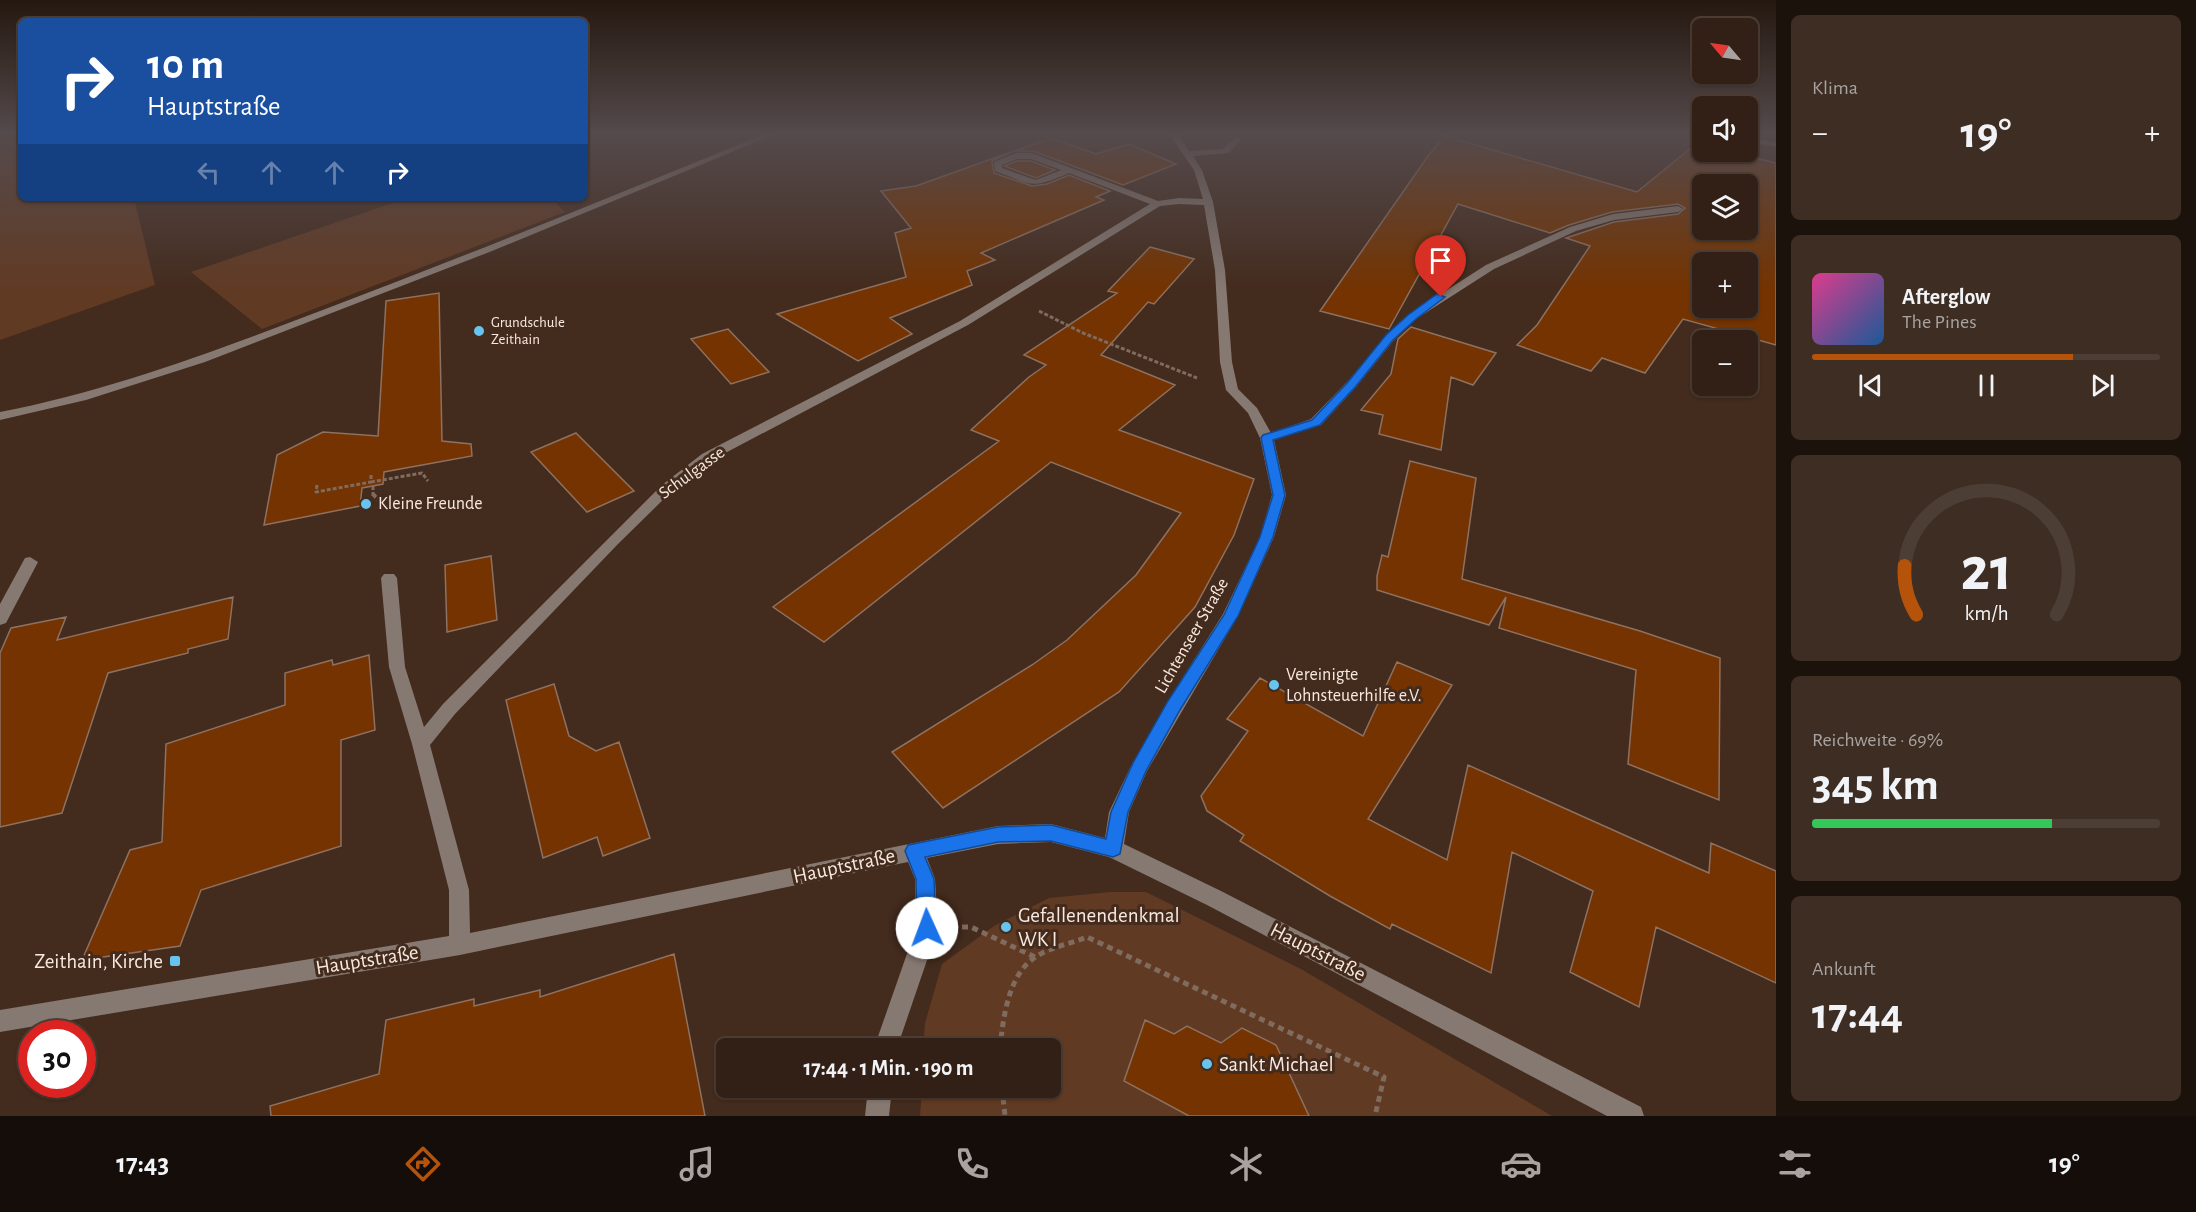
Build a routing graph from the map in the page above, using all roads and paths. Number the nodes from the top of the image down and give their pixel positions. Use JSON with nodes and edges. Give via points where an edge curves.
{"nodes":[{"id":1,"x":641,"y":187,"type":"edge"},
{"id":2,"x":1113,"y":187,"type":"edge"},
{"id":3,"x":1203,"y":187,"type":"edge"},
{"id":4,"x":1208,"y":202,"type":"junction"},
{"id":5,"x":1157,"y":204,"type":"junction"},
{"id":6,"x":1678,"y":209,"type":"dead end"},
{"id":7,"x":1010,"y":297,"type":"junction"},
{"id":8,"x":1232,"y":390,"type":"junction"},
{"id":9,"x":0,"y":416,"type":"edge"},
{"id":10,"x":1267,"y":438,"type":"junction"},
{"id":11,"x":371,"y":474,"type":"dead end"},
{"id":12,"x":428,"y":481,"type":"dead end"},
{"id":13,"x":372,"y":484,"type":"junction"},
{"id":14,"x":317,"y":485,"type":"dead end"},
{"id":15,"x":388,"y":511,"type":"dead end"},
{"id":16,"x":30,"y":562,"type":"dead end"},
{"id":17,"x":389,"y":578,"type":"dead end"},
{"id":18,"x":0,"y":619,"type":"edge"},
{"id":19,"x":421,"y":744,"type":"junction"},
{"id":20,"x":1113,"y":849,"type":"junction"},
{"id":21,"x":914,"y":851,"type":"junction"},
{"id":22,"x":927,"y":928,"type":"junction"},
{"id":23,"x":460,"y":945,"type":"junction"},
{"id":24,"x":1035,"y":957,"type":"junction"},
{"id":25,"x":0,"y":1021,"type":"edge"},
{"id":26,"x":889,"y":1038,"type":"edge"},
{"id":27,"x":1001,"y":1038,"type":"edge"},
{"id":28,"x":879,"y":1098,"type":"edge"},
{"id":29,"x":1003,"y":1098,"type":"edge"},
{"id":30,"x":877,"y":1116,"type":"edge"},
{"id":31,"x":1005,"y":1116,"type":"edge"},
{"id":32,"x":1375,"y":1116,"type":"edge"},
{"id":33,"x":1632,"y":1116,"type":"edge"}],
"edges":[{"from":1,"to":9,"type":"street","via":[[156,377],[90,397]]},
{"from":2,"to":5,"type":"street"},
{"from":3,"to":4,"type":"street"},
{"from":4,"to":5,"type":"street","name":"Schulgasse"},
{"from":4,"to":8,"type":"street","via":[[1220,270],[1226,362]]},
{"from":5,"to":7,"type":"street","name":"Schulgasse"},
{"from":6,"to":10,"type":"street","via":[[1603,220],[1573,229],[1490,267],[1412,317],[1316,422]]},
{"from":7,"to":8,"type":"path","via":[[1083,333]]},
{"from":7,"to":19,"type":"street","name":"Schulgasse","via":[[691,469],[666,488],[612,542],[449,709]]},
{"from":8,"to":10,"type":"street","name":"Lichtenseer Straße","via":[[1252,411]]},
{"from":10,"to":20,"type":"street","name":"Lichtenseer Straße","via":[[1279,495],[1266,537],[1230,616],[1138,768],[1119,812]]},
{"from":11,"to":13,"type":"path"},
{"from":12,"to":13,"type":"path","via":[[422,473]]},
{"from":13,"to":14,"type":"path","via":[[316,492]]},
{"from":13,"to":15,"type":"path","via":[[373,495]]},
{"from":16,"to":18,"type":"street"},
{"from":17,"to":19,"type":"street","via":[[397,667]]},
{"from":19,"to":23,"type":"street","via":[[459,890]]},
{"from":20,"to":21,"type":"street","name":"Hauptstraße","via":[[1051,833],[998,835]]},
{"from":20,"to":33,"type":"street","name":"Hauptstraße"},
{"from":21,"to":22,"type":"street","via":[[925,879]]},
{"from":21,"to":23,"type":"street","name":"Hauptstraße"},
{"from":22,"to":24,"type":"path","via":[[971,927]]},
{"from":22,"to":26,"type":"street"},
{"from":23,"to":25,"type":"street","name":"Hauptstraße"},
{"from":24,"to":27,"type":"path","via":[[1021,968]]},
{"from":24,"to":32,"type":"path","via":[[1087,937],[1384,1077]]},
{"from":28,"to":30,"type":"street"},
{"from":29,"to":31,"type":"path"}]}
